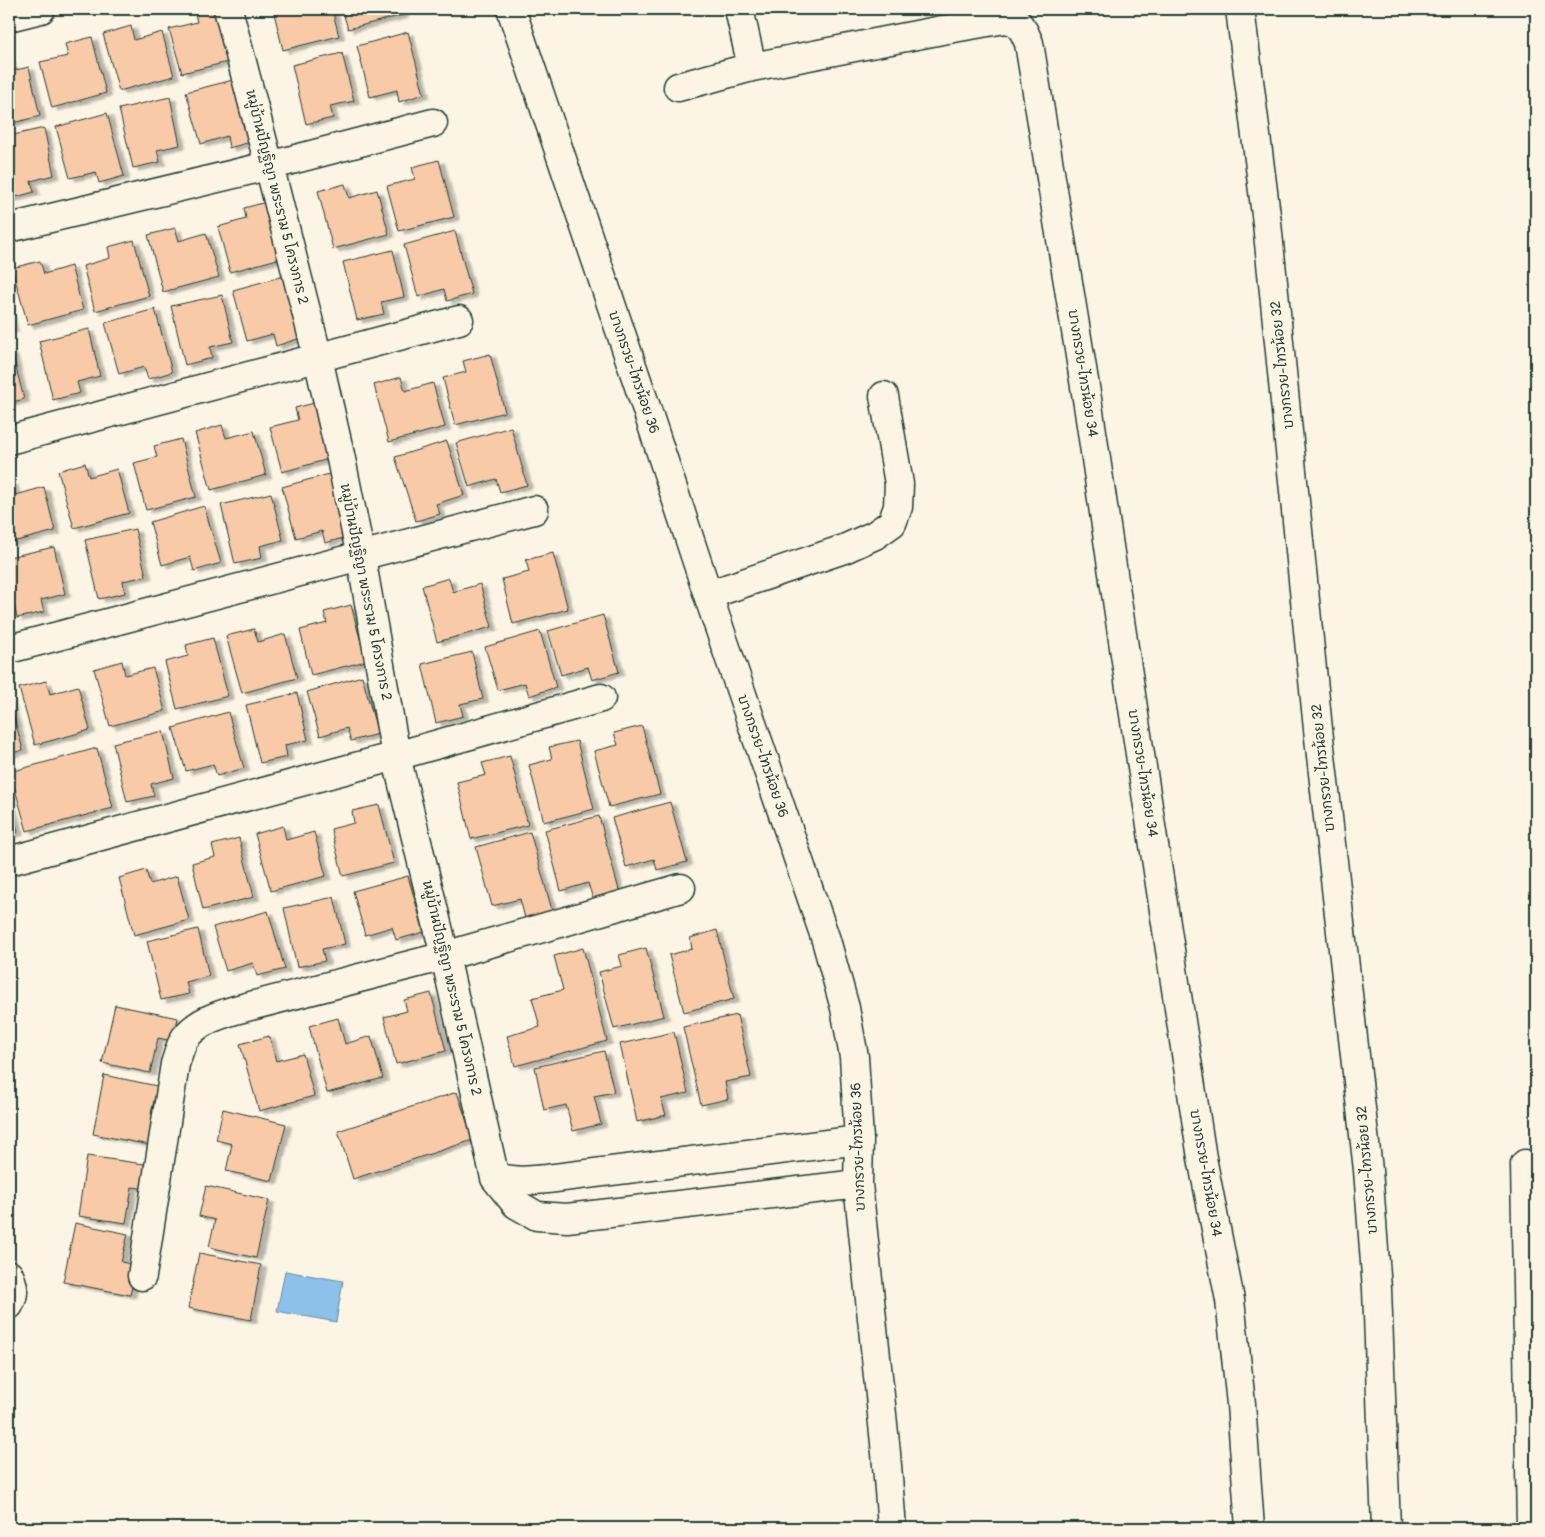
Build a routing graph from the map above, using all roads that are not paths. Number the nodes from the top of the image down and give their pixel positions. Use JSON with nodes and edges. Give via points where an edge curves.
{"nodes":[{"id":1,"x":41,"y":9,"type":"edge"},
{"id":2,"x":228,"y":9,"type":"edge"},
{"id":3,"x":511,"y":9,"type":"edge"},
{"id":4,"x":739,"y":9,"type":"edge"},
{"id":5,"x":1240,"y":9,"type":"edge"},
{"id":6,"x":9,"y":17,"type":"edge"},
{"id":7,"x":940,"y":19,"type":"edge"},
{"id":8,"x":752,"y":68,"type":"junction"},
{"id":9,"x":678,"y":86,"type":"dead end"},
{"id":10,"x":433,"y":123,"type":"dead end"},
{"id":11,"x":269,"y":165,"type":"junction"},
{"id":12,"x":9,"y":228,"type":"edge"},
{"id":13,"x":459,"y":320,"type":"dead end"},
{"id":14,"x":318,"y":358,"type":"junction"},
{"id":15,"x":884,"y":396,"type":"dead end"},
{"id":16,"x":9,"y":440,"type":"edge"},
{"id":17,"x":534,"y":510,"type":"dead end"},
{"id":18,"x":361,"y":557,"type":"junction"},
{"id":19,"x":708,"y":595,"type":"junction"},
{"id":20,"x":9,"y":649,"type":"edge"},
{"id":21,"x":601,"y":698,"type":"dead end"},
{"id":22,"x":396,"y":756,"type":"junction"},
{"id":23,"x":9,"y":861,"type":"edge"},
{"id":24,"x":681,"y":888,"type":"dead end"},
{"id":25,"x":445,"y":956,"type":"junction"},
{"id":26,"x":859,"y":1140,"type":"junction"},
{"id":27,"x":1525,"y":1164,"type":"dead end"},
{"id":28,"x":495,"y":1178,"type":"junction"},
{"id":29,"x":858,"y":1184,"type":"junction"},
{"id":30,"x":9,"y":1275,"type":"edge"},
{"id":31,"x":142,"y":1276,"type":"dead end"},
{"id":32,"x":9,"y":1305,"type":"edge"},
{"id":33,"x":892,"y":1528,"type":"edge"},
{"id":34,"x":1250,"y":1528,"type":"edge"},
{"id":35,"x":1386,"y":1528,"type":"edge"},
{"id":36,"x":1531,"y":1528,"type":"edge"}],
"edges":[{"from":1,"to":6,"type":"street"},
{"from":2,"to":11,"type":"street","name":"หมู่บ้านปัญฐิญา พระราม 5 โครงการ 2"},
{"from":3,"to":19,"type":"street","name":"บางกรวย-ไทรน้อย 36"},
{"from":4,"to":8,"type":"street"},
{"from":5,"to":35,"type":"street","name":"บางกรวย-ไทรน้อย 32","via":[[1267,223],[1318,729],[1368,1170],[1377,1289]]},
{"from":7,"to":8,"type":"street"},
{"from":7,"to":34,"type":"street","name":"บางกรวย-ไทรน้อย 34","via":[[1017,22],[1029,43],[1033,62],[1087,395],[1202,1158],[1230,1300]]},
{"from":8,"to":9,"type":"street"},
{"from":10,"to":11,"type":"street"},
{"from":11,"to":12,"type":"street"},
{"from":11,"to":14,"type":"street","name":"หมู่บ้านปัญฐิญา พระราม 5 โครงการ 2"},
{"from":13,"to":14,"type":"street"},
{"from":14,"to":16,"type":"street"},
{"from":14,"to":18,"type":"street","name":"หมู่บ้านปัญฐิญา พระราม 5 โครงการ 2"},
{"from":15,"to":19,"type":"street","via":[[899,484],[898,507],[892,523],[875,536],[844,549]]},
{"from":17,"to":18,"type":"street"},
{"from":18,"to":20,"type":"street"},
{"from":18,"to":22,"type":"street","name":"หมู่บ้านปัญฐิญา พระราม 5 โครงการ 2"},
{"from":19,"to":26,"type":"street","name":"บางกรวย-ไทรน้อย 36","via":[[826,940],[845,1008],[854,1057]]},
{"from":21,"to":22,"type":"street"},
{"from":22,"to":23,"type":"street"},
{"from":22,"to":25,"type":"street","name":"หมู่บ้านปัญฐิญา พระราม 5 โครงการ 2"},
{"from":24,"to":25,"type":"street"},
{"from":25,"to":28,"type":"street","name":"หมู่บ้านปัญฐิญา พระราม 5 โครงการ 2"},
{"from":25,"to":31,"type":"street","via":[[235,1010],[212,1017],[196,1027],[184,1040],[175,1064]]},
{"from":26,"to":28,"type":"street","via":[[547,1179]]},
{"from":26,"to":29,"type":"street","name":"บางกรวย-ไทรน้อย 36"},
{"from":27,"to":36,"type":"street"},
{"from":28,"to":29,"type":"street","via":[[516,1204],[537,1216],[567,1218]]},
{"from":29,"to":33,"type":"street","name":"บางกรวย-ไทรน้อย 36"},
{"from":30,"to":32,"type":"street","via":[[14,1287]]}]}
